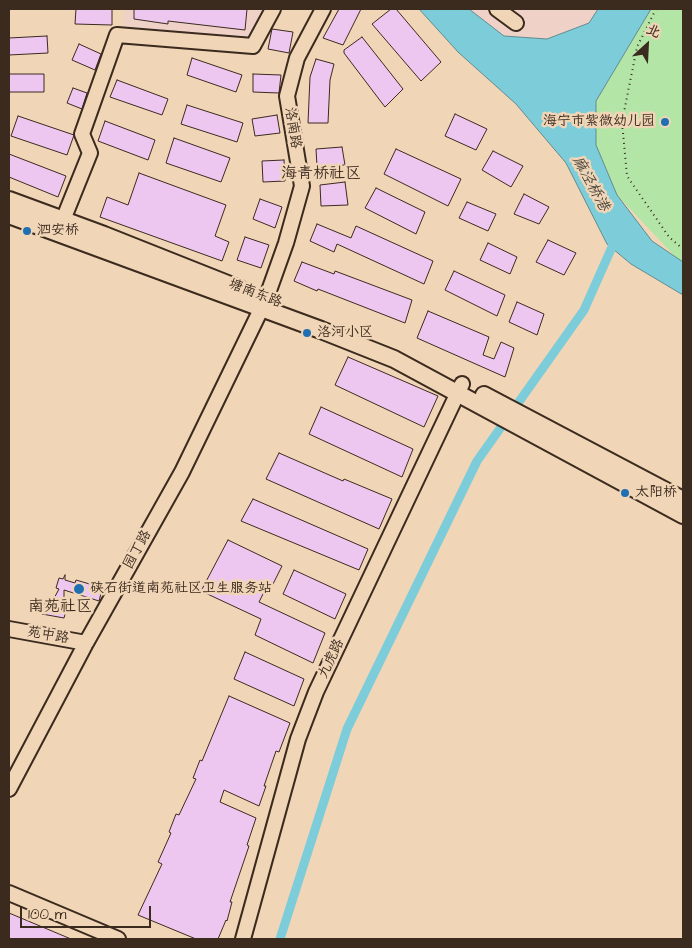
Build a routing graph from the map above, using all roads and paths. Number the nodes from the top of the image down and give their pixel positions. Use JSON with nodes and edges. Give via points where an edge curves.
{"nodes":[{"id":1,"x":274,"y":9,"type":"edge"},
{"id":2,"x":323,"y":9,"type":"edge"},
{"id":3,"x":497,"y":9,"type":"edge"},
{"id":4,"x":656,"y":9,"type":"edge"},
{"id":5,"x":516,"y":23,"type":"dead end"},
{"id":6,"x":9,"y":200,"type":"edge"},
{"id":7,"x":9,"y":214,"type":"edge"},
{"id":8,"x":60,"y":226,"type":"junction"},
{"id":9,"x":683,"y":249,"type":"edge"},
{"id":10,"x":264,"y":304,"type":"junction"},
{"id":11,"x":460,"y":389,"type":"junction"},
{"id":12,"x":526,"y":424,"type":"junction"},
{"id":13,"x":683,"y":500,"type":"edge"},
{"id":14,"x":683,"y":515,"type":"edge"},
{"id":15,"x":9,"y":629,"type":"edge"},
{"id":16,"x":86,"y":643,"type":"junction"},
{"id":17,"x":9,"y":789,"type":"edge"},
{"id":18,"x":9,"y":893,"type":"edge"},
{"id":19,"x":118,"y":939,"type":"edge"},
{"id":20,"x":243,"y":939,"type":"edge"}],
"edges":[{"from":1,"to":8,"type":"street","via":[[253,46],[117,35],[82,134],[90,153]]},
{"from":2,"to":10,"type":"street","name":"洛南路","via":[[297,58],[287,96],[302,186]]},
{"from":3,"to":5,"type":"street"},
{"from":4,"to":9,"type":"path","via":[[637,47],[622,122],[627,176],[669,237]]},
{"from":6,"to":8,"type":"main road","name":"塘南东路"},
{"from":7,"to":8,"type":"main road","name":"塘南东路"},
{"from":8,"to":10,"type":"main road","name":"塘南东路"},
{"from":10,"to":11,"type":"main road","name":"塘南东路"},
{"from":10,"to":16,"type":"street","name":"园丁路","via":[[182,472]]},
{"from":11,"to":12,"type":"main road","name":"塘南东路"},
{"from":11,"to":20,"type":"street","name":"九虎路","via":[[316,692],[298,739]]},
{"from":12,"to":13,"type":"main road"},
{"from":12,"to":14,"type":"main road"},
{"from":15,"to":16,"type":"street","name":"苑中路"},
{"from":16,"to":17,"type":"street","name":"园丁路"},
{"from":18,"to":19,"type":"street"}]}
